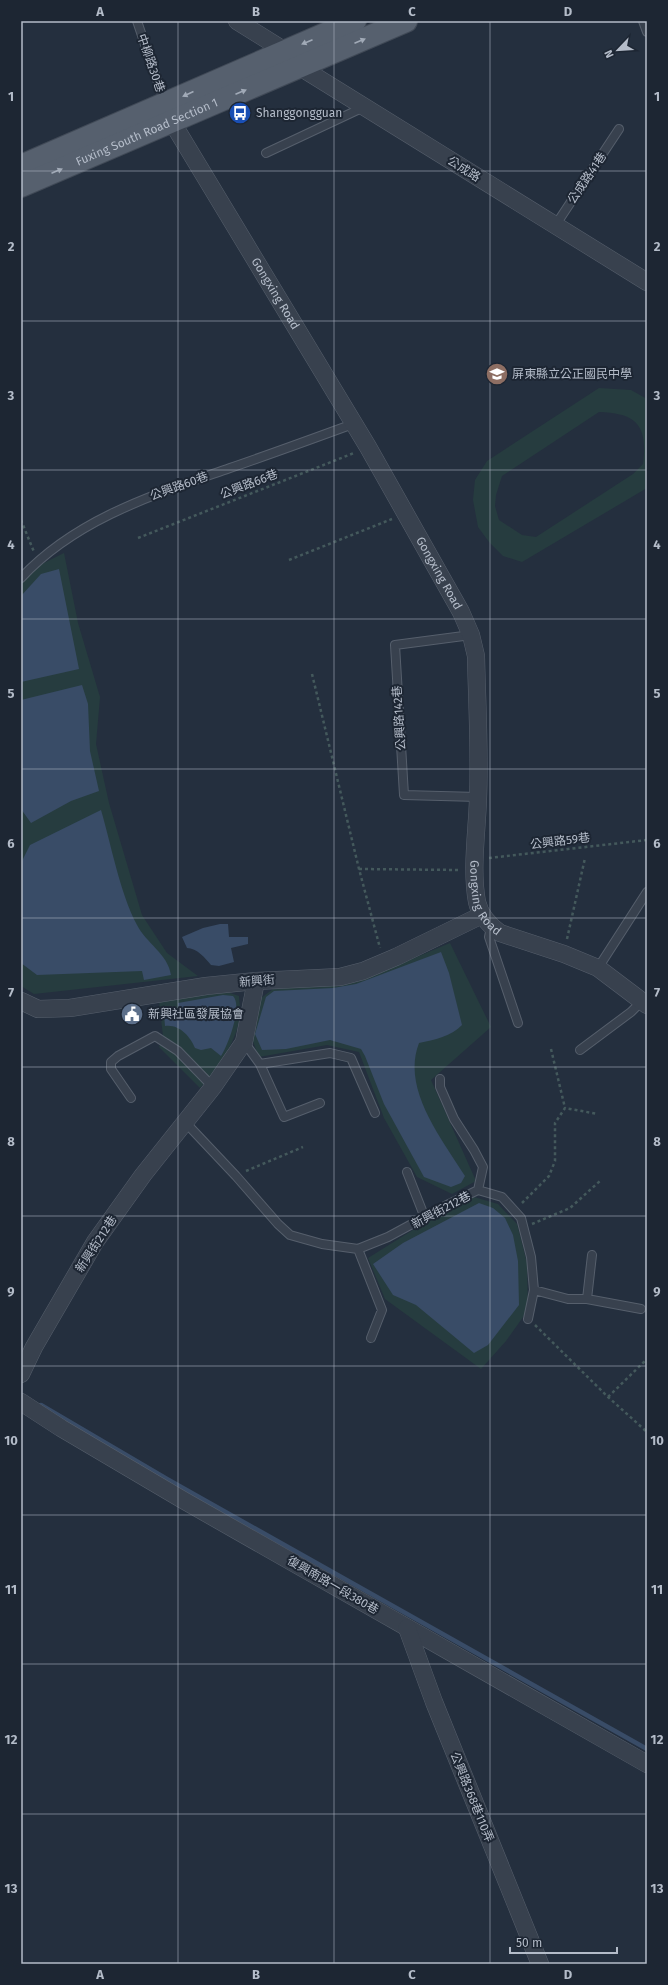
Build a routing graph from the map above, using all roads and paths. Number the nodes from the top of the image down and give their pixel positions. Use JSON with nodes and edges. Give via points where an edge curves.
{"nodes":[{"id":1,"x":137,"y":21,"type":"edge"},
{"id":2,"x":237,"y":21,"type":"edge"},
{"id":3,"x":355,"y":21,"type":"edge"},
{"id":4,"x":406,"y":21,"type":"edge"},
{"id":5,"x":643,"y":21,"type":"edge"},
{"id":6,"x":647,"y":32,"type":"edge"},
{"id":7,"x":292,"y":59,"type":"junction"},
{"id":8,"x":364,"y":107,"type":"junction"},
{"id":9,"x":169,"y":113,"type":"junction"},
{"id":10,"x":619,"y":129,"type":"dead end"},
{"id":11,"x":266,"y":153,"type":"dead end"},
{"id":12,"x":21,"y":166,"type":"edge"},
{"id":13,"x":21,"y":186,"type":"edge"},
{"id":14,"x":555,"y":226,"type":"junction"},
{"id":15,"x":647,"y":282,"type":"edge"},
{"id":16,"x":353,"y":424,"type":"junction"},
{"id":17,"x":368,"y":448,"type":"junction"},
{"id":18,"x":405,"y":513,"type":"junction"},
{"id":19,"x":21,"y":520,"type":"edge"},
{"id":20,"x":138,"y":538,"type":"dead end"},
{"id":21,"x":37,"y":560,"type":"junction"},
{"id":22,"x":289,"y":560,"type":"dead end"},
{"id":23,"x":21,"y":578,"type":"edge"},
{"id":24,"x":471,"y":636,"type":"junction"},
{"id":25,"x":312,"y":674,"type":"dead end"},
{"id":26,"x":478,"y":797,"type":"junction"},
{"id":27,"x":647,"y":840,"type":"edge"},
{"id":28,"x":585,"y":858,"type":"dead end"},
{"id":29,"x":476,"y":865,"type":"junction"},
{"id":30,"x":359,"y":869,"type":"junction"},
{"id":31,"x":647,"y":892,"type":"edge"},
{"id":32,"x":487,"y":921,"type":"junction"},
{"id":33,"x":564,"y":954,"type":"junction"},
{"id":34,"x":384,"y":962,"type":"junction"},
{"id":35,"x":598,"y":968,"type":"junction"},
{"id":36,"x":256,"y":981,"type":"junction"},
{"id":37,"x":21,"y":1001,"type":"edge"},
{"id":38,"x":644,"y":1003,"type":"edge"},
{"id":39,"x":518,"y":1023,"type":"dead end"},
{"id":40,"x":244,"y":1042,"type":"junction"},
{"id":41,"x":551,"y":1049,"type":"dead end"},
{"id":42,"x":580,"y":1050,"type":"dead end"},
{"id":43,"x":260,"y":1064,"type":"junction"},
{"id":44,"x":440,"y":1079,"type":"dead end"},
{"id":45,"x":213,"y":1088,"type":"junction"},
{"id":46,"x":131,"y":1098,"type":"dead end"},
{"id":47,"x":320,"y":1103,"type":"dead end"},
{"id":48,"x":565,"y":1108,"type":"junction"},
{"id":49,"x":375,"y":1113,"type":"dead end"},
{"id":50,"x":598,"y":1114,"type":"dead end"},
{"id":51,"x":186,"y":1123,"type":"junction"},
{"id":52,"x":303,"y":1147,"type":"dead end"},
{"id":53,"x":407,"y":1172,"type":"dead end"},
{"id":54,"x":236,"y":1176,"type":"junction"},
{"id":55,"x":600,"y":1181,"type":"dead end"},
{"id":56,"x":478,"y":1190,"type":"junction"},
{"id":57,"x":514,"y":1210,"type":"junction"},
{"id":58,"x":426,"y":1218,"type":"junction"},
{"id":59,"x":523,"y":1228,"type":"junction"},
{"id":60,"x":358,"y":1249,"type":"junction"},
{"id":61,"x":592,"y":1255,"type":"dead end"},
{"id":62,"x":534,"y":1290,"type":"junction"},
{"id":63,"x":587,"y":1299,"type":"junction"},
{"id":64,"x":641,"y":1309,"type":"dead end"},
{"id":65,"x":528,"y":1319,"type":"joint"},
{"id":66,"x":371,"y":1338,"type":"dead end"},
{"id":67,"x":647,"y":1359,"type":"edge"},
{"id":68,"x":21,"y":1374,"type":"edge"},
{"id":69,"x":608,"y":1397,"type":"junction"},
{"id":70,"x":21,"y":1402,"type":"edge"},
{"id":71,"x":647,"y":1432,"type":"edge"},
{"id":72,"x":407,"y":1628,"type":"junction"},
{"id":73,"x":647,"y":1764,"type":"edge"},
{"id":74,"x":540,"y":1964,"type":"edge"}],
"edges":[{"from":1,"to":9,"type":"lane","name":"中柳路30巷"},
{"from":2,"to":7,"type":"street","name":"公成路"},
{"from":3,"to":7,"type":"main road","name":"Fuxing South Road Section 1","one_way":true},
{"from":7,"to":4,"type":"main road","name":"Fuxing South Road Section 1","one_way":true},
{"from":5,"to":6,"type":"lane"},
{"from":7,"to":8,"type":"street","name":"公成路"},
{"from":7,"to":9,"type":"main road","name":"Fuxing South Road Section 1"},
{"from":8,"to":11,"type":"lane"},
{"from":8,"to":14,"type":"street","name":"公成路"},
{"from":9,"to":12,"type":"main road","name":"Fuxing South Road Section 1"},
{"from":13,"to":9,"type":"main road","name":"Fuxing South Road Section 1","one_way":true},
{"from":9,"to":16,"type":"street","name":"Gongxing Road"},
{"from":10,"to":14,"type":"lane","name":"公成路41巷"},
{"from":14,"to":15,"type":"street","name":"公成路"},
{"from":16,"to":17,"type":"street","name":"Gongxing Road"},
{"from":16,"to":21,"type":"lane","name":"公興路60巷","via":[[163,490],[101,517]]},
{"from":17,"to":18,"type":"street","name":"Gongxing Road"},
{"from":17,"to":20,"type":"path","name":"公興路66巷"},
{"from":18,"to":22,"type":"path"},
{"from":18,"to":24,"type":"street","name":"Gongxing Road","via":[[461,612]]},
{"from":19,"to":21,"type":"path"},
{"from":21,"to":23,"type":"lane","name":"公興路60巷"},
{"from":24,"to":26,"type":"street","name":"Gongxing Road","via":[[476,656]]},
{"from":24,"to":26,"type":"lane","name":"公興路142巷","via":[[395,645],[404,795]]},
{"from":25,"to":30,"type":"path"},
{"from":26,"to":29,"type":"street","name":"Gongxing Road"},
{"from":27,"to":29,"type":"path","name":"公興路59巷"},
{"from":28,"to":33,"type":"path"},
{"from":29,"to":30,"type":"path","name":"公興路59巷"},
{"from":29,"to":32,"type":"street","name":"Gongxing Road","via":[[478,902]]},
{"from":30,"to":34,"type":"path"},
{"from":31,"to":35,"type":"lane"},
{"from":32,"to":33,"type":"street","name":"Gongxing Road","via":[[500,933]]},
{"from":32,"to":34,"type":"street","name":"新興街"},
{"from":32,"to":39,"type":"lane","via":[[489,937]]},
{"from":33,"to":35,"type":"street","name":"Gongxing Road"},
{"from":34,"to":36,"type":"street","name":"新興街","via":[[340,977]]},
{"from":35,"to":38,"type":"street","name":"Gongxing Road"},
{"from":36,"to":37,"type":"street","name":"新興街","via":[[206,986],[70,1008],[38,1009]]},
{"from":36,"to":40,"type":"street","name":"新興街212巷"},
{"from":38,"to":42,"type":"lane"},
{"from":40,"to":43,"type":"lane"},
{"from":40,"to":45,"type":"street","name":"新興街212巷"},
{"from":41,"to":48,"type":"path"},
{"from":43,"to":47,"type":"lane","via":[[284,1117]]},
{"from":43,"to":49,"type":"lane","via":[[330,1053],[352,1058]]},
{"from":44,"to":56,"type":"lane","via":[[440,1088],[454,1119],[483,1167]]},
{"from":45,"to":46,"type":"lane","via":[[178,1051],[155,1036],[111,1062],[111,1069]]},
{"from":45,"to":51,"type":"street","name":"新興街212巷"},
{"from":48,"to":50,"type":"path"},
{"from":48,"to":57,"type":"path","via":[[555,1122],[555,1161],[549,1176]]},
{"from":51,"to":54,"type":"lane","name":"新興街212巷"},
{"from":51,"to":68,"type":"street","name":"新興街212巷","via":[[143,1176],[96,1242]]},
{"from":52,"to":54,"type":"path"},
{"from":53,"to":58,"type":"lane"},
{"from":54,"to":60,"type":"lane","name":"新興街212巷","via":[[290,1235],[322,1244]]},
{"from":55,"to":59,"type":"path","via":[[570,1208]]},
{"from":56,"to":57,"type":"lane","name":"新興街212巷","via":[[502,1197]]},
{"from":56,"to":58,"type":"lane","name":"新興街212巷"},
{"from":57,"to":59,"type":"lane","name":"新興街212巷","via":[[521,1218]]},
{"from":58,"to":60,"type":"lane","name":"新興街212巷"},
{"from":59,"to":62,"type":"lane","name":"新興街212巷","via":[[531,1257]]},
{"from":60,"to":66,"type":"lane","via":[[382,1310]]},
{"from":61,"to":63,"type":"lane"},
{"from":62,"to":63,"type":"lane","via":[[568,1299]]},
{"from":62,"to":65,"type":"lane","name":"新興街212巷"},
{"from":63,"to":64,"type":"lane"},
{"from":65,"to":69,"type":"path"},
{"from":67,"to":69,"type":"path"},
{"from":69,"to":71,"type":"path"},
{"from":70,"to":72,"type":"street","name":"復興南路一段380巷","via":[[142,1476]]},
{"from":72,"to":73,"type":"street","name":"復興南路一段380巷"},
{"from":72,"to":74,"type":"street","name":"公興路368巷110弄","via":[[434,1702]]}]}
